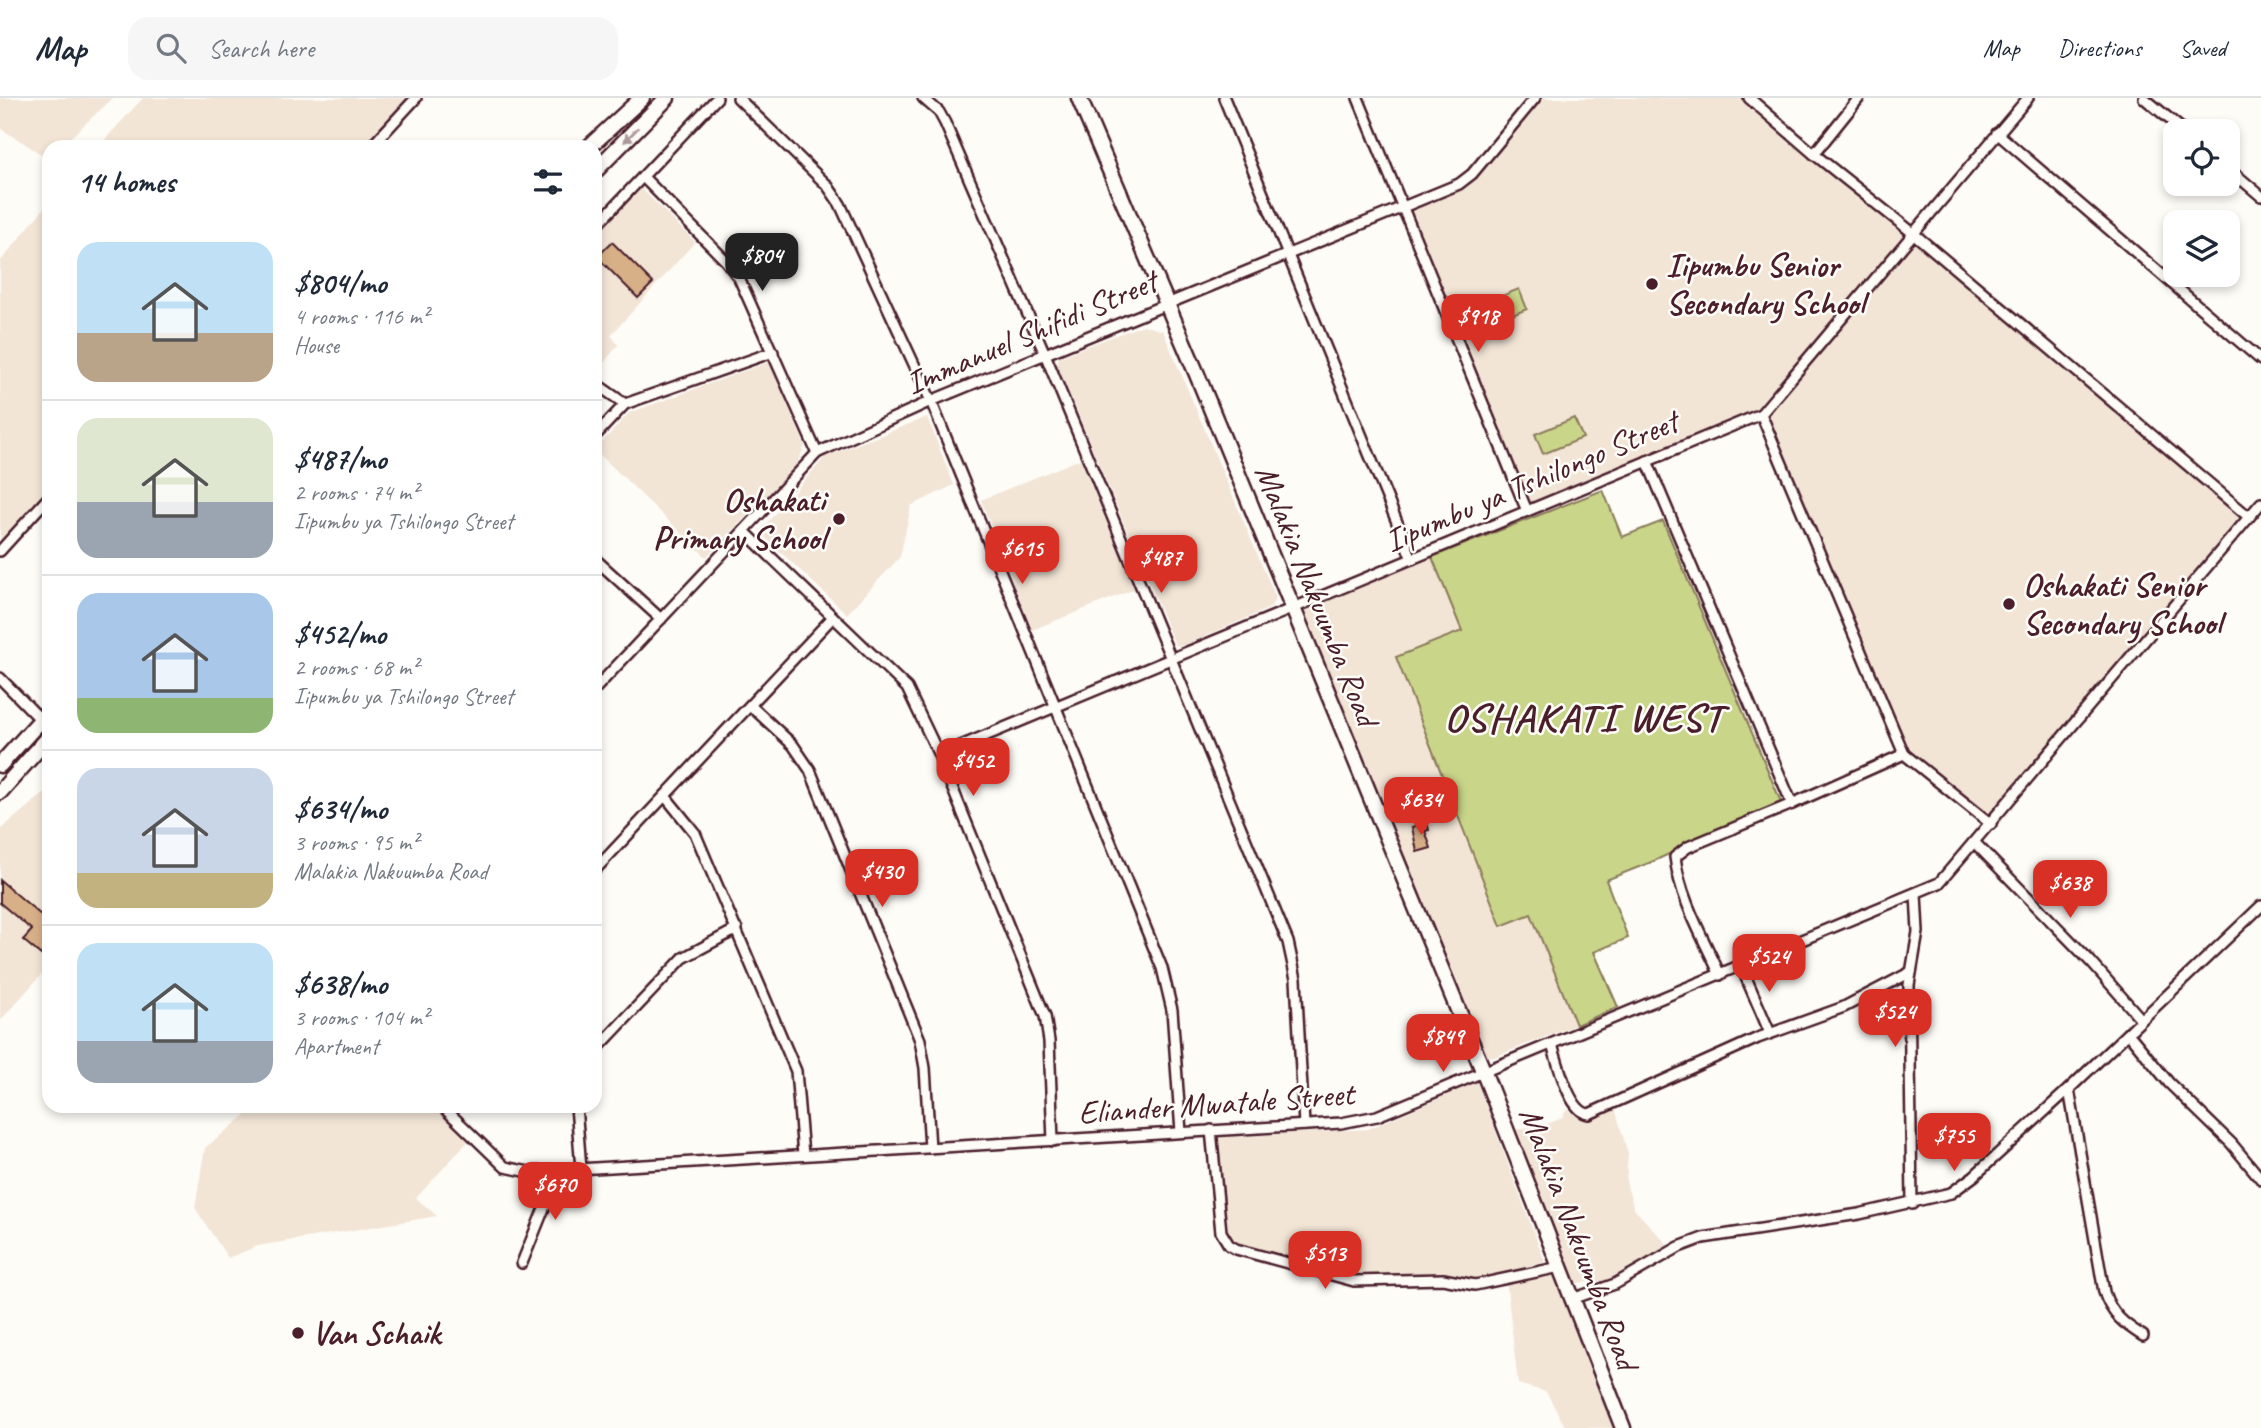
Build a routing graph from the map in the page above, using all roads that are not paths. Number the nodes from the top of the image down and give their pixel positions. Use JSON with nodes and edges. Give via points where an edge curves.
{"nodes":[{"id":1,"x":416,"y":98,"type":"edge"},
{"id":2,"x":629,"y":98,"type":"edge"},
{"id":3,"x":642,"y":98,"type":"edge"},
{"id":4,"x":667,"y":98,"type":"edge"},
{"id":5,"x":717,"y":98,"type":"edge"},
{"id":6,"x":738,"y":98,"type":"edge"},
{"id":7,"x":923,"y":98,"type":"edge"},
{"id":8,"x":1079,"y":98,"type":"edge"},
{"id":9,"x":1224,"y":98,"type":"edge"},
{"id":10,"x":1358,"y":98,"type":"edge"},
{"id":11,"x":1535,"y":98,"type":"edge"},
{"id":12,"x":1749,"y":98,"type":"edge"},
{"id":13,"x":1860,"y":98,"type":"edge"},
{"id":14,"x":2028,"y":98,"type":"edge"},
{"id":15,"x":2144,"y":98,"type":"edge"},
{"id":16,"x":624,"y":114,"type":"junction"},
{"id":17,"x":2169,"y":119,"type":"edge"},
{"id":18,"x":1997,"y":132,"type":"junction"},
{"id":19,"x":377,"y":140,"type":"edge"},
{"id":20,"x":596,"y":140,"type":"edge"},
{"id":21,"x":1814,"y":154,"type":"junction"},
{"id":22,"x":602,"y":164,"type":"edge"},
{"id":23,"x":643,"y":177,"type":"junction"},
{"id":24,"x":2240,"y":178,"type":"edge"},
{"id":25,"x":2261,"y":195,"type":"edge"},
{"id":26,"x":1401,"y":207,"type":"junction"},
{"id":27,"x":602,"y":220,"type":"edge"},
{"id":28,"x":1913,"y":233,"type":"junction"},
{"id":29,"x":1289,"y":253,"type":"junction"},
{"id":30,"x":1166,"y":305,"type":"junction"},
{"id":31,"x":773,"y":352,"type":"junction"},
{"id":32,"x":1045,"y":354,"type":"junction"},
{"id":33,"x":2261,"y":360,"type":"edge"},
{"id":34,"x":602,"y":388,"type":"edge"},
{"id":35,"x":931,"y":401,"type":"junction"},
{"id":36,"x":625,"y":404,"type":"junction"},
{"id":37,"x":1762,"y":414,"type":"junction"},
{"id":38,"x":602,"y":429,"type":"edge"},
{"id":39,"x":817,"y":453,"type":"junction"},
{"id":40,"x":1647,"y":461,"type":"junction"},
{"id":41,"x":2261,"y":503,"type":"edge"},
{"id":42,"x":42,"y":505,"type":"edge"},
{"id":43,"x":1527,"y":511,"type":"junction"},
{"id":44,"x":2249,"y":517,"type":"junction"},
{"id":45,"x":744,"y":531,"type":"junction"},
{"id":46,"x":0,"y":551,"type":"edge"},
{"id":47,"x":1412,"y":558,"type":"junction"},
{"id":48,"x":602,"y":565,"type":"edge"},
{"id":49,"x":1292,"y":609,"type":"junction"},
{"id":50,"x":832,"y":618,"type":"junction"},
{"id":51,"x":661,"y":619,"type":"junction"},
{"id":52,"x":1172,"y":660,"type":"junction"},
{"id":53,"x":0,"y":678,"type":"edge"},
{"id":54,"x":602,"y":682,"type":"edge"},
{"id":55,"x":751,"y":706,"type":"junction"},
{"id":56,"x":1055,"y":709,"type":"junction"},
{"id":57,"x":42,"y":715,"type":"edge"},
{"id":58,"x":42,"y":723,"type":"edge"},
{"id":59,"x":42,"y":745,"type":"edge"},
{"id":60,"x":1904,"y":754,"type":"junction"},
{"id":61,"x":939,"y":755,"type":"junction"},
{"id":62,"x":0,"y":765,"type":"edge"},
{"id":63,"x":0,"y":792,"type":"edge"},
{"id":64,"x":665,"y":796,"type":"junction"},
{"id":65,"x":1792,"y":804,"type":"junction"},
{"id":66,"x":1991,"y":824,"type":"junction"},
{"id":67,"x":1975,"y":842,"type":"junction"},
{"id":68,"x":602,"y":863,"type":"edge"},
{"id":69,"x":1916,"y":894,"type":"junction"},
{"id":70,"x":2261,"y":906,"type":"edge"},
{"id":71,"x":737,"y":929,"type":"junction"},
{"id":72,"x":1741,"y":966,"type":"junction"},
{"id":73,"x":1911,"y":972,"type":"junction"},
{"id":74,"x":1720,"y":975,"type":"junction"},
{"id":75,"x":2141,"y":1019,"type":"junction"},
{"id":76,"x":1770,"y":1033,"type":"junction"},
{"id":77,"x":2128,"y":1033,"type":"junction"},
{"id":78,"x":602,"y":1044,"type":"edge"},
{"id":79,"x":1552,"y":1045,"type":"junction"},
{"id":80,"x":1484,"y":1073,"type":"junction"},
{"id":81,"x":2069,"y":1089,"type":"junction"},
{"id":82,"x":449,"y":1113,"type":"edge"},
{"id":83,"x":577,"y":1113,"type":"edge"},
{"id":84,"x":1304,"y":1125,"type":"junction"},
{"id":85,"x":1211,"y":1130,"type":"junction"},
{"id":86,"x":1181,"y":1132,"type":"junction"},
{"id":87,"x":1053,"y":1141,"type":"junction"},
{"id":88,"x":930,"y":1148,"type":"junction"},
{"id":89,"x":803,"y":1155,"type":"junction"},
{"id":90,"x":581,"y":1169,"type":"junction"},
{"id":91,"x":559,"y":1171,"type":"junction"},
{"id":92,"x":2261,"y":1179,"type":"edge"},
{"id":93,"x":1912,"y":1204,"type":"junction"},
{"id":94,"x":522,"y":1263,"type":"dead end"},
{"id":95,"x":1560,"y":1268,"type":"junction"},
{"id":96,"x":1572,"y":1299,"type":"junction"},
{"id":97,"x":2143,"y":1336,"type":"dead end"},
{"id":98,"x":1623,"y":1428,"type":"edge"}],
"edges":[{"from":1,"to":19,"type":"street"},
{"from":2,"to":16,"type":"main road"},
{"from":3,"to":16,"type":"main road"},
{"from":4,"to":22,"type":"main road","one_way":true},
{"from":5,"to":23,"type":"street"},
{"from":6,"to":35,"type":"street","via":[[834,193]]},
{"from":7,"to":32,"type":"street","via":[[945,123]]},
{"from":8,"to":30,"type":"main road","name":"Malakia Nakuumba Road"},
{"from":9,"to":29,"type":"street"},
{"from":10,"to":26,"type":"street"},
{"from":11,"to":26,"type":"street","name":"Immanuel Shifidi Street","via":[[1466,180]]},
{"from":12,"to":21,"type":"street"},
{"from":13,"to":21,"type":"street"},
{"from":14,"to":18,"type":"street","name":"Iipumbu ya Tshilongo Street"},
{"from":15,"to":17,"type":"street"},
{"from":16,"to":20,"type":"main road"},
{"from":18,"to":28,"type":"street","name":"Iipumbu ya Tshilongo Street"},
{"from":18,"to":33,"type":"street"},
{"from":21,"to":28,"type":"street"},
{"from":23,"to":27,"type":"street"},
{"from":23,"to":31,"type":"street","via":[[733,269]]},
{"from":24,"to":25,"type":"street"},
{"from":26,"to":29,"type":"street","name":"Immanuel Shifidi Street"},
{"from":26,"to":43,"type":"street"},
{"from":28,"to":37,"type":"street","name":"Iipumbu ya Tshilongo Street"},
{"from":28,"to":44,"type":"street"},
{"from":29,"to":30,"type":"street","name":"Immanuel Shifidi Street"},
{"from":29,"to":47,"type":"street"},
{"from":30,"to":32,"type":"street","name":"Immanuel Shifidi Street"},
{"from":30,"to":49,"type":"main road","name":"Malakia Nakuumba Road"},
{"from":31,"to":36,"type":"street"},
{"from":31,"to":39,"type":"street"},
{"from":32,"to":35,"type":"street","name":"Immanuel Shifidi Street"},
{"from":32,"to":52,"type":"street"},
{"from":34,"to":36,"type":"street"},
{"from":35,"to":39,"type":"street","name":"Immanuel Shifidi Street"},
{"from":35,"to":56,"type":"street"},
{"from":36,"to":38,"type":"street"},
{"from":37,"to":40,"type":"street","name":"Iipumbu ya Tshilongo Street"},
{"from":37,"to":60,"type":"street"},
{"from":39,"to":45,"type":"street","name":"Immanuel Shifidi Street"},
{"from":40,"to":43,"type":"street","name":"Iipumbu ya Tshilongo Street"},
{"from":40,"to":65,"type":"street"},
{"from":41,"to":44,"type":"street","name":"Eliander Mwatale Street"},
{"from":42,"to":46,"type":"street"},
{"from":43,"to":47,"type":"street","name":"Iipumbu ya Tshilongo Street"},
{"from":44,"to":66,"type":"street","name":"Eliander Mwatale Street"},
{"from":45,"to":50,"type":"street"},
{"from":45,"to":51,"type":"street","name":"Immanuel Shifidi Street"},
{"from":47,"to":49,"type":"street","name":"Iipumbu ya Tshilongo Street"},
{"from":48,"to":51,"type":"street"},
{"from":49,"to":52,"type":"street","name":"Iipumbu ya Tshilongo Street"},
{"from":49,"to":80,"type":"main road","name":"Malakia Nakuumba Road"},
{"from":50,"to":55,"type":"street"},
{"from":50,"to":61,"type":"street","via":[[907,688]]},
{"from":51,"to":54,"type":"street","name":"Immanuel Shifidi Street"},
{"from":52,"to":56,"type":"street","name":"Iipumbu ya Tshilongo Street"},
{"from":52,"to":84,"type":"street","via":[[1294,962]]},
{"from":53,"to":57,"type":"street"},
{"from":55,"to":64,"type":"street"},
{"from":55,"to":88,"type":"street","via":[[793,746],[810,770],[920,1040]]},
{"from":56,"to":61,"type":"street","name":"Iipumbu ya Tshilongo Street"},
{"from":56,"to":86,"type":"street","via":[[1169,987]]},
{"from":58,"to":62,"type":"main road"},
{"from":59,"to":63,"type":"main road"},
{"from":60,"to":65,"type":"street"},
{"from":60,"to":66,"type":"street"},
{"from":61,"to":87,"type":"street","via":[[1045,1016]]},
{"from":64,"to":68,"type":"street"},
{"from":64,"to":71,"type":"street","via":[[695,833]]},
{"from":65,"to":74,"type":"street","via":[[1688,847],[1675,857],[1686,901]]},
{"from":66,"to":67,"type":"street","name":"Eliander Mwatale Street"},
{"from":67,"to":69,"type":"street","name":"Eliander Mwatale Street","via":[[1939,883]]},
{"from":67,"to":75,"type":"street"},
{"from":69,"to":72,"type":"street","name":"Eliander Mwatale Street"},
{"from":69,"to":73,"type":"street","via":[[1918,932]]},
{"from":70,"to":75,"type":"street"},
{"from":71,"to":78,"type":"street","via":[[683,958]]},
{"from":71,"to":89,"type":"street","via":[[796,1071]]},
{"from":72,"to":74,"type":"street","name":"Eliander Mwatale Street"},
{"from":72,"to":76,"type":"street"},
{"from":73,"to":76,"type":"street","via":[[1843,1007]]},
{"from":73,"to":93,"type":"street"},
{"from":74,"to":79,"type":"street","name":"Eliander Mwatale Street"},
{"from":75,"to":77,"type":"street"},
{"from":76,"to":79,"type":"street","via":[[1589,1114],[1577,1109],[1570,1097]]},
{"from":77,"to":81,"type":"street"},
{"from":77,"to":92,"type":"street"},
{"from":79,"to":80,"type":"street","name":"Eliander Mwatale Street"},
{"from":80,"to":84,"type":"street","name":"Eliander Mwatale Street","via":[[1361,1121]]},
{"from":80,"to":95,"type":"main road","name":"Malakia Nakuumba Road"},
{"from":81,"to":93,"type":"street","via":[[1964,1184],[1938,1198]]},
{"from":81,"to":97,"type":"street","via":[[2104,1292],[2120,1321]]},
{"from":82,"to":91,"type":"street","name":"Eliander Mwatale Street","via":[[505,1167]]},
{"from":83,"to":90,"type":"street"},
{"from":84,"to":85,"type":"street","name":"Eliander Mwatale Street"},
{"from":85,"to":86,"type":"street","name":"Eliander Mwatale Street"},
{"from":85,"to":95,"type":"street","via":[[1221,1232],[1236,1249],[1354,1281],[1443,1279],[1475,1285]]},
{"from":86,"to":87,"type":"street","name":"Eliander Mwatale Street"},
{"from":87,"to":88,"type":"street","name":"Eliander Mwatale Street"},
{"from":88,"to":89,"type":"street","name":"Eliander Mwatale Street"},
{"from":89,"to":90,"type":"street","name":"Eliander Mwatale Street"},
{"from":90,"to":91,"type":"street","name":"Eliander Mwatale Street"},
{"from":91,"to":94,"type":"street"},
{"from":93,"to":96,"type":"street","via":[[1703,1238],[1615,1284]]},
{"from":95,"to":96,"type":"main road","name":"Malakia Nakuumba Road"},
{"from":96,"to":98,"type":"main road","name":"Malakia Nakuumba Road"}]}
